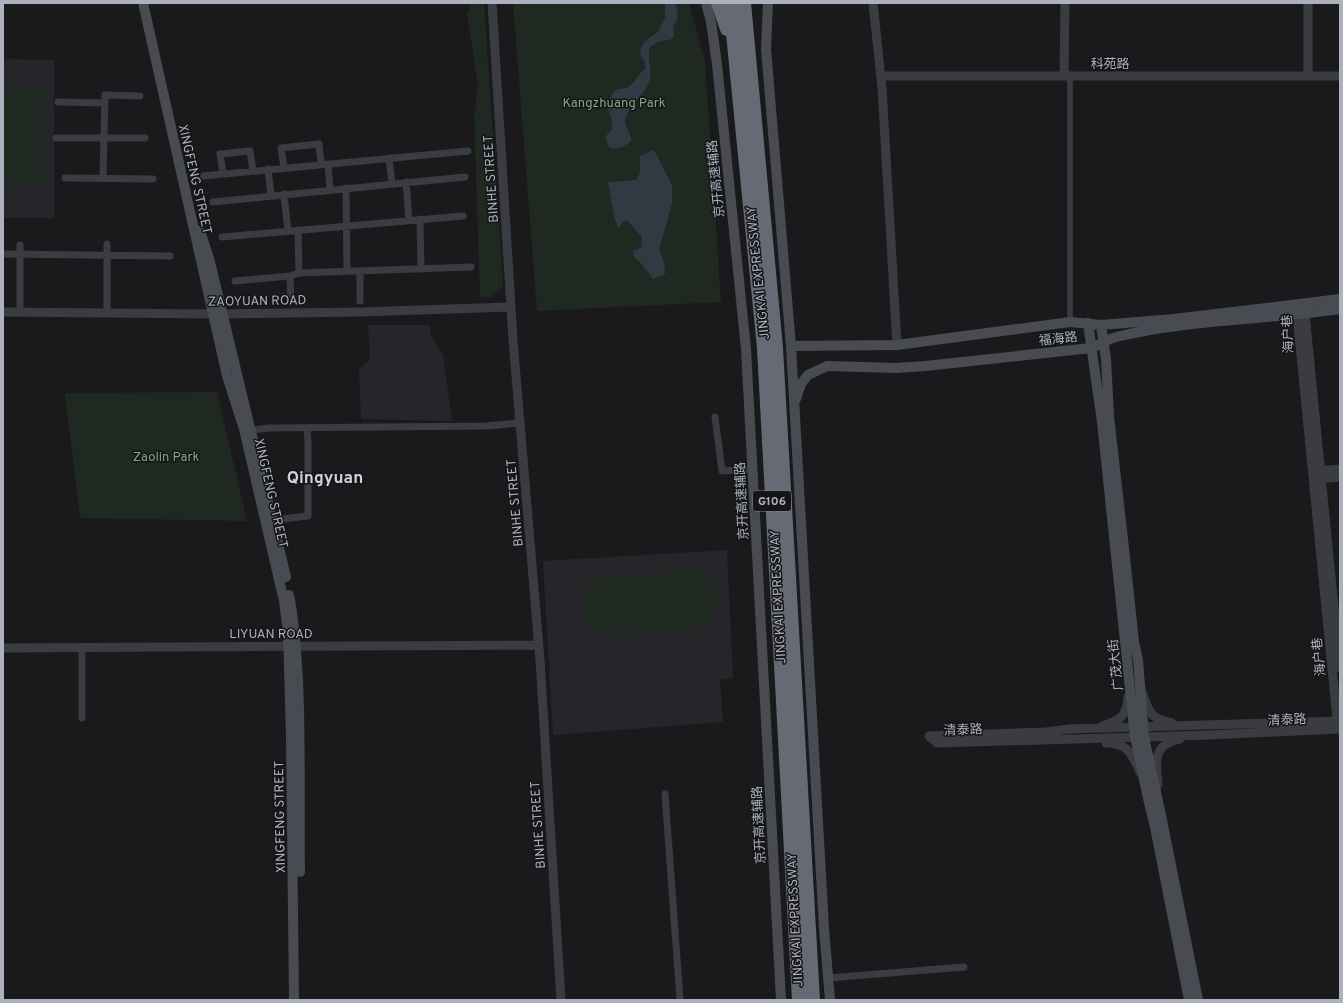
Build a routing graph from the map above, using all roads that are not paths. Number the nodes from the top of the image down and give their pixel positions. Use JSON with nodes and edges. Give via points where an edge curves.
{"nodes":[{"id":1,"x":143,"y":3,"type":"edge"},
{"id":2,"x":150,"y":3,"type":"edge"},
{"id":3,"x":492,"y":3,"type":"edge"},
{"id":4,"x":706,"y":3,"type":"edge"},
{"id":5,"x":718,"y":3,"type":"edge"},
{"id":6,"x":730,"y":3,"type":"edge"},
{"id":7,"x":744,"y":3,"type":"edge"},
{"id":8,"x":755,"y":3,"type":"edge"},
{"id":9,"x":768,"y":3,"type":"edge"},
{"id":10,"x":873,"y":3,"type":"edge"},
{"id":11,"x":1065,"y":3,"type":"edge"},
{"id":12,"x":1308,"y":3,"type":"edge"},
{"id":13,"x":736,"y":53,"type":"junction"},
{"id":14,"x":750,"y":54,"type":"junction"},
{"id":15,"x":881,"y":76,"type":"junction"},
{"id":16,"x":1067,"y":76,"type":"junction"},
{"id":17,"x":1308,"y":76,"type":"junction"},
{"id":18,"x":1340,"y":76,"type":"edge"},
{"id":19,"x":140,"y":96,"type":"dead end"},
{"id":20,"x":58,"y":102,"type":"dead end"},
{"id":21,"x":105,"y":103,"type":"junction"},
{"id":22,"x":56,"y":138,"type":"dead end"},
{"id":23,"x":104,"y":138,"type":"junction"},
{"id":24,"x":145,"y":138,"type":"dead end"},
{"id":25,"x":468,"y":151,"type":"dead end"},
{"id":26,"x":389,"y":158,"type":"junction"},
{"id":27,"x":324,"y":164,"type":"junction"},
{"id":28,"x":284,"y":168,"type":"junction"},
{"id":29,"x":268,"y":169,"type":"junction"},
{"id":30,"x":253,"y":171,"type":"junction"},
{"id":31,"x":222,"y":174,"type":"junction"},
{"id":32,"x":203,"y":176,"type":"dead end"},
{"id":33,"x":465,"y":176,"type":"dead end"},
{"id":34,"x":65,"y":178,"type":"dead end"},
{"id":35,"x":103,"y":178,"type":"junction"},
{"id":36,"x":153,"y":179,"type":"dead end"},
{"id":37,"x":406,"y":182,"type":"junction"},
{"id":38,"x":392,"y":184,"type":"junction"},
{"id":39,"x":346,"y":188,"type":"junction"},
{"id":40,"x":330,"y":190,"type":"junction"},
{"id":41,"x":284,"y":194,"type":"junction"},
{"id":42,"x":271,"y":196,"type":"junction"},
{"id":43,"x":213,"y":202,"type":"dead end"},
{"id":44,"x":463,"y":216,"type":"dead end"},
{"id":45,"x":420,"y":219,"type":"junction"},
{"id":46,"x":409,"y":220,"type":"junction"},
{"id":47,"x":346,"y":226,"type":"junction"},
{"id":48,"x":298,"y":230,"type":"junction"},
{"id":49,"x":288,"y":231,"type":"junction"},
{"id":50,"x":222,"y":237,"type":"dead end"},
{"id":51,"x":107,"y":244,"type":"dead end"},
{"id":52,"x":20,"y":245,"type":"dead end"},
{"id":53,"x":3,"y":254,"type":"edge"},
{"id":54,"x":20,"y":254,"type":"junction"},
{"id":55,"x":107,"y":255,"type":"junction"},
{"id":56,"x":170,"y":256,"type":"dead end"},
{"id":57,"x":471,"y":267,"type":"dead end"},
{"id":58,"x":421,"y":269,"type":"junction"},
{"id":59,"x":347,"y":270,"type":"junction"},
{"id":60,"x":360,"y":271,"type":"junction"},
{"id":61,"x":299,"y":272,"type":"junction"},
{"id":62,"x":290,"y":276,"type":"junction"},
{"id":63,"x":235,"y":281,"type":"dead end"},
{"id":64,"x":1340,"y":299,"type":"edge"},
{"id":65,"x":291,"y":300,"type":"dead end"},
{"id":66,"x":360,"y":301,"type":"dead end"},
{"id":67,"x":1300,"y":303,"type":"junction"},
{"id":68,"x":511,"y":307,"type":"junction"},
{"id":69,"x":1340,"y":309,"type":"edge"},
{"id":70,"x":3,"y":312,"type":"edge"},
{"id":71,"x":20,"y":312,"type":"junction"},
{"id":72,"x":107,"y":313,"type":"junction"},
{"id":73,"x":218,"y":314,"type":"junction"},
{"id":74,"x":1301,"y":314,"type":"junction"},
{"id":75,"x":1070,"y":322,"type":"junction"},
{"id":76,"x":1088,"y":323,"type":"junction"},
{"id":77,"x":1101,"y":325,"type":"junction"},
{"id":78,"x":1104,"y":343,"type":"junction"},
{"id":79,"x":897,"y":344,"type":"junction"},
{"id":80,"x":791,"y":346,"type":"junction"},
{"id":81,"x":1091,"y":348,"type":"junction"},
{"id":82,"x":794,"y":402,"type":"junction"},
{"id":83,"x":715,"y":417,"type":"dead end"},
{"id":84,"x":520,"y":423,"type":"junction"},
{"id":85,"x":307,"y":428,"type":"junction"},
{"id":86,"x":251,"y":430,"type":"junction"},
{"id":87,"x":1340,"y":468,"type":"edge"},
{"id":88,"x":752,"y":469,"type":"junction"},
{"id":89,"x":1317,"y":475,"type":"junction"},
{"id":90,"x":1340,"y":476,"type":"edge"},
{"id":91,"x":273,"y":520,"type":"junction"},
{"id":92,"x":534,"y":645,"type":"junction"},
{"id":93,"x":292,"y":646,"type":"junction"},
{"id":94,"x":82,"y":647,"type":"junction"},
{"id":95,"x":3,"y":648,"type":"edge"},
{"id":96,"x":1340,"y":668,"type":"edge"},
{"id":97,"x":1129,"y":676,"type":"junction"},
{"id":98,"x":1140,"y":685,"type":"junction"},
{"id":99,"x":82,"y":718,"type":"dead end"},
{"id":100,"x":1339,"y":725,"type":"edge"},
{"id":101,"x":1196,"y":726,"type":"junction"},
{"id":102,"x":1091,"y":729,"type":"junction"},
{"id":103,"x":1139,"y":732,"type":"junction"},
{"id":104,"x":1187,"y":736,"type":"junction"},
{"id":105,"x":1077,"y":739,"type":"junction"},
{"id":106,"x":1144,"y":778,"type":"junction"},
{"id":107,"x":665,"y":794,"type":"dead end"},
{"id":108,"x":1159,"y":802,"type":"junction"},
{"id":109,"x":796,"y":956,"type":"junction"},
{"id":110,"x":811,"y":956,"type":"junction"},
{"id":111,"x":964,"y":967,"type":"dead end"},
{"id":112,"x":828,"y":978,"type":"junction"},
{"id":113,"x":294,"y":1000,"type":"edge"},
{"id":114,"x":300,"y":1000,"type":"edge"},
{"id":115,"x":561,"y":1000,"type":"edge"},
{"id":116,"x":680,"y":1000,"type":"edge"},
{"id":117,"x":781,"y":1000,"type":"edge"},
{"id":118,"x":794,"y":1000,"type":"edge"},
{"id":119,"x":799,"y":1000,"type":"edge"},
{"id":120,"x":813,"y":1000,"type":"edge"},
{"id":121,"x":817,"y":1000,"type":"edge"},
{"id":122,"x":830,"y":1000,"type":"edge"},
{"id":123,"x":1189,"y":1000,"type":"edge"},
{"id":124,"x":1198,"y":1000,"type":"edge"}],
"edges":[{"from":1,"to":73,"type":"main road","name":"XINGFENG STREET"},
{"from":2,"to":73,"type":"main road","name":"XINGFENG STREET","via":[[200,231],[209,258]]},
{"from":3,"to":68,"type":"street","name":"BINHE STREET"},
{"from":4,"to":88,"type":"main road","name":"京开高速辅路","via":[[717,64],[746,349]]},
{"from":5,"to":13,"type":"highway"},
{"from":6,"to":13,"type":"highway","name":"JINGKAI EXPRESSWAY","number":"G106"},
{"from":7,"to":14,"type":"highway","name":"JINGKAI EXPRESSWAY","number":"G106"},
{"from":8,"to":14,"type":"highway"},
{"from":9,"to":80,"type":"main road","via":[[766,49]]},
{"from":10,"to":15,"type":"street"},
{"from":11,"to":16,"type":"street"},
{"from":12,"to":17,"type":"street"},
{"from":13,"to":109,"type":"highway","name":"JINGKAI EXPRESSWAY","number":"G106","via":[[764,348]]},
{"from":14,"to":110,"type":"highway","name":"JINGKAI EXPRESSWAY","number":"G106","via":[[776,348]]},
{"from":15,"to":16,"type":"street","name":"科苑路"},
{"from":15,"to":79,"type":"street"},
{"from":16,"to":17,"type":"street","name":"科苑路"},
{"from":16,"to":75,"type":"street"},
{"from":17,"to":18,"type":"street","name":"科苑路"},
{"from":19,"to":21,"type":"street","via":[[105,95]]},
{"from":20,"to":21,"type":"street"},
{"from":21,"to":23,"type":"street"},
{"from":22,"to":23,"type":"street"},
{"from":23,"to":24,"type":"street"},
{"from":23,"to":35,"type":"street"},
{"from":25,"to":26,"type":"street"},
{"from":26,"to":27,"type":"street"},
{"from":26,"to":38,"type":"street"},
{"from":27,"to":28,"type":"street"},
{"from":27,"to":28,"type":"street","via":[[319,144],[281,148]]},
{"from":27,"to":40,"type":"street"},
{"from":28,"to":29,"type":"street"},
{"from":29,"to":30,"type":"street"},
{"from":29,"to":42,"type":"street"},
{"from":30,"to":31,"type":"street"},
{"from":30,"to":31,"type":"street","via":[[250,151],[220,154]]},
{"from":31,"to":32,"type":"street"},
{"from":33,"to":37,"type":"street"},
{"from":34,"to":35,"type":"street"},
{"from":35,"to":36,"type":"street"},
{"from":37,"to":38,"type":"street"},
{"from":37,"to":46,"type":"street"},
{"from":38,"to":39,"type":"street"},
{"from":39,"to":40,"type":"street"},
{"from":39,"to":47,"type":"street"},
{"from":40,"to":41,"type":"street"},
{"from":41,"to":42,"type":"street"},
{"from":41,"to":49,"type":"street"},
{"from":42,"to":43,"type":"street"},
{"from":44,"to":45,"type":"street"},
{"from":45,"to":46,"type":"street"},
{"from":45,"to":58,"type":"street"},
{"from":46,"to":47,"type":"street"},
{"from":47,"to":48,"type":"street"},
{"from":47,"to":59,"type":"street"},
{"from":48,"to":49,"type":"street"},
{"from":48,"to":61,"type":"street"},
{"from":49,"to":50,"type":"street"},
{"from":51,"to":55,"type":"street"},
{"from":52,"to":54,"type":"street"},
{"from":53,"to":54,"type":"street"},
{"from":54,"to":55,"type":"street"},
{"from":54,"to":71,"type":"street"},
{"from":55,"to":56,"type":"street"},
{"from":55,"to":72,"type":"street"},
{"from":57,"to":58,"type":"street"},
{"from":58,"to":60,"type":"street"},
{"from":59,"to":60,"type":"street"},
{"from":59,"to":61,"type":"street"},
{"from":60,"to":66,"type":"street"},
{"from":61,"to":62,"type":"street"},
{"from":62,"to":63,"type":"street"},
{"from":62,"to":65,"type":"street"},
{"from":64,"to":67,"type":"main road","name":"福海路"},
{"from":67,"to":74,"type":"street","name":"海户巷"},
{"from":67,"to":77,"type":"main road","name":"福海路","via":[[1174,319]]},
{"from":68,"to":73,"type":"street","name":"ZAOYUAN ROAD"},
{"from":68,"to":84,"type":"street","name":"BINHE STREET"},
{"from":69,"to":74,"type":"main road","name":"福海路"},
{"from":70,"to":71,"type":"street","name":"ZAOYUAN ROAD"},
{"from":71,"to":72,"type":"street","name":"ZAOYUAN ROAD"},
{"from":72,"to":73,"type":"street","name":"ZAOYUAN ROAD"},
{"from":73,"to":86,"type":"main road","name":"XINGFENG STREET"},
{"from":73,"to":93,"type":"main road","name":"XINGFENG STREET","via":[[228,376],[244,429]]},
{"from":74,"to":78,"type":"main road","name":"福海路","via":[[1176,326],[1114,337]]},
{"from":74,"to":89,"type":"street","name":"海户巷"},
{"from":75,"to":76,"type":"main road","name":"福海路"},
{"from":75,"to":79,"type":"main road","name":"福海路"},
{"from":76,"to":77,"type":"main road","name":"福海路"},
{"from":76,"to":81,"type":"main road","name":"广茂大街"},
{"from":77,"to":78,"type":"main road","name":"广茂大街"},
{"from":78,"to":81,"type":"main road","name":"福海路"},
{"from":78,"to":98,"type":"main road","name":"广茂大街","via":[[1110,424]]},
{"from":79,"to":80,"type":"main road","name":"福海路"},
{"from":80,"to":82,"type":"main road"},
{"from":81,"to":82,"type":"main road","name":"福海路","via":[[896,368],[827,366],[808,375],[801,384]]},
{"from":81,"to":97,"type":"main road","name":"广茂大街","via":[[1102,422]]},
{"from":82,"to":112,"type":"main road"},
{"from":83,"to":88,"type":"street","via":[[722,470]]},
{"from":84,"to":85,"type":"street","via":[[486,426]]},
{"from":84,"to":92,"type":"street","name":"BINHE STREET"},
{"from":85,"to":86,"type":"street"},
{"from":85,"to":91,"type":"street","via":[[308,516]]},
{"from":86,"to":91,"type":"main road","name":"XINGFENG STREET"},
{"from":87,"to":89,"type":"street"},
{"from":88,"to":117,"type":"main road","name":"京开高速辅路"},
{"from":89,"to":90,"type":"street"},
{"from":89,"to":96,"type":"street","name":"海户巷"},
{"from":89,"to":100,"type":"street","name":"海户巷"},
{"from":91,"to":93,"type":"main road","name":"XINGFENG STREET","via":[[293,610]]},
{"from":92,"to":93,"type":"street","name":"LIYUAN ROAD"},
{"from":92,"to":115,"type":"street","name":"BINHE STREET"},
{"from":93,"to":94,"type":"street","name":"LIYUAN ROAD"},
{"from":93,"to":113,"type":"main road","name":"XINGFENG STREET"},
{"from":93,"to":114,"type":"main road","name":"XINGFENG STREET","via":[[299,710]]},
{"from":94,"to":95,"type":"street","name":"LIYUAN ROAD"},
{"from":94,"to":99,"type":"street"},
{"from":97,"to":102,"type":"street","via":[[1127,709],[1123,716],[1112,723]]},
{"from":97,"to":103,"type":"main road","name":"广茂大街"},
{"from":98,"to":101,"type":"street","via":[[1148,709],[1154,717],[1160,721]]},
{"from":98,"to":103,"type":"main road","name":"广茂大街"},
{"from":100,"to":101,"type":"street","name":"清泰路"},
{"from":100,"to":104,"type":"street","name":"清泰路"},
{"from":101,"to":103,"type":"street","name":"清泰路"},
{"from":102,"to":103,"type":"street","name":"清泰路"},
{"from":102,"to":105,"type":"street","name":"清泰路","via":[[929,736],[937,743]]},
{"from":103,"to":104,"type":"street","name":"清泰路"},
{"from":103,"to":105,"type":"street","name":"清泰路"},
{"from":103,"to":106,"type":"main road","name":"广茂大街"},
{"from":103,"to":108,"type":"main road","name":"广茂大街"},
{"from":104,"to":108,"type":"street","via":[[1165,744],[1159,751]]},
{"from":105,"to":106,"type":"street","via":[[1121,745],[1131,753]]},
{"from":106,"to":123,"type":"main road","name":"广茂大街"},
{"from":107,"to":116,"type":"street"},
{"from":108,"to":124,"type":"main road","name":"广茂大街"},
{"from":109,"to":118,"type":"highway"},
{"from":109,"to":119,"type":"highway","name":"JINGKAI EXPRESSWAY","number":"G106"},
{"from":110,"to":120,"type":"highway","name":"JINGKAI EXPRESSWAY","number":"G106"},
{"from":110,"to":121,"type":"highway"},
{"from":111,"to":112,"type":"street"},
{"from":112,"to":122,"type":"main road"}]}
